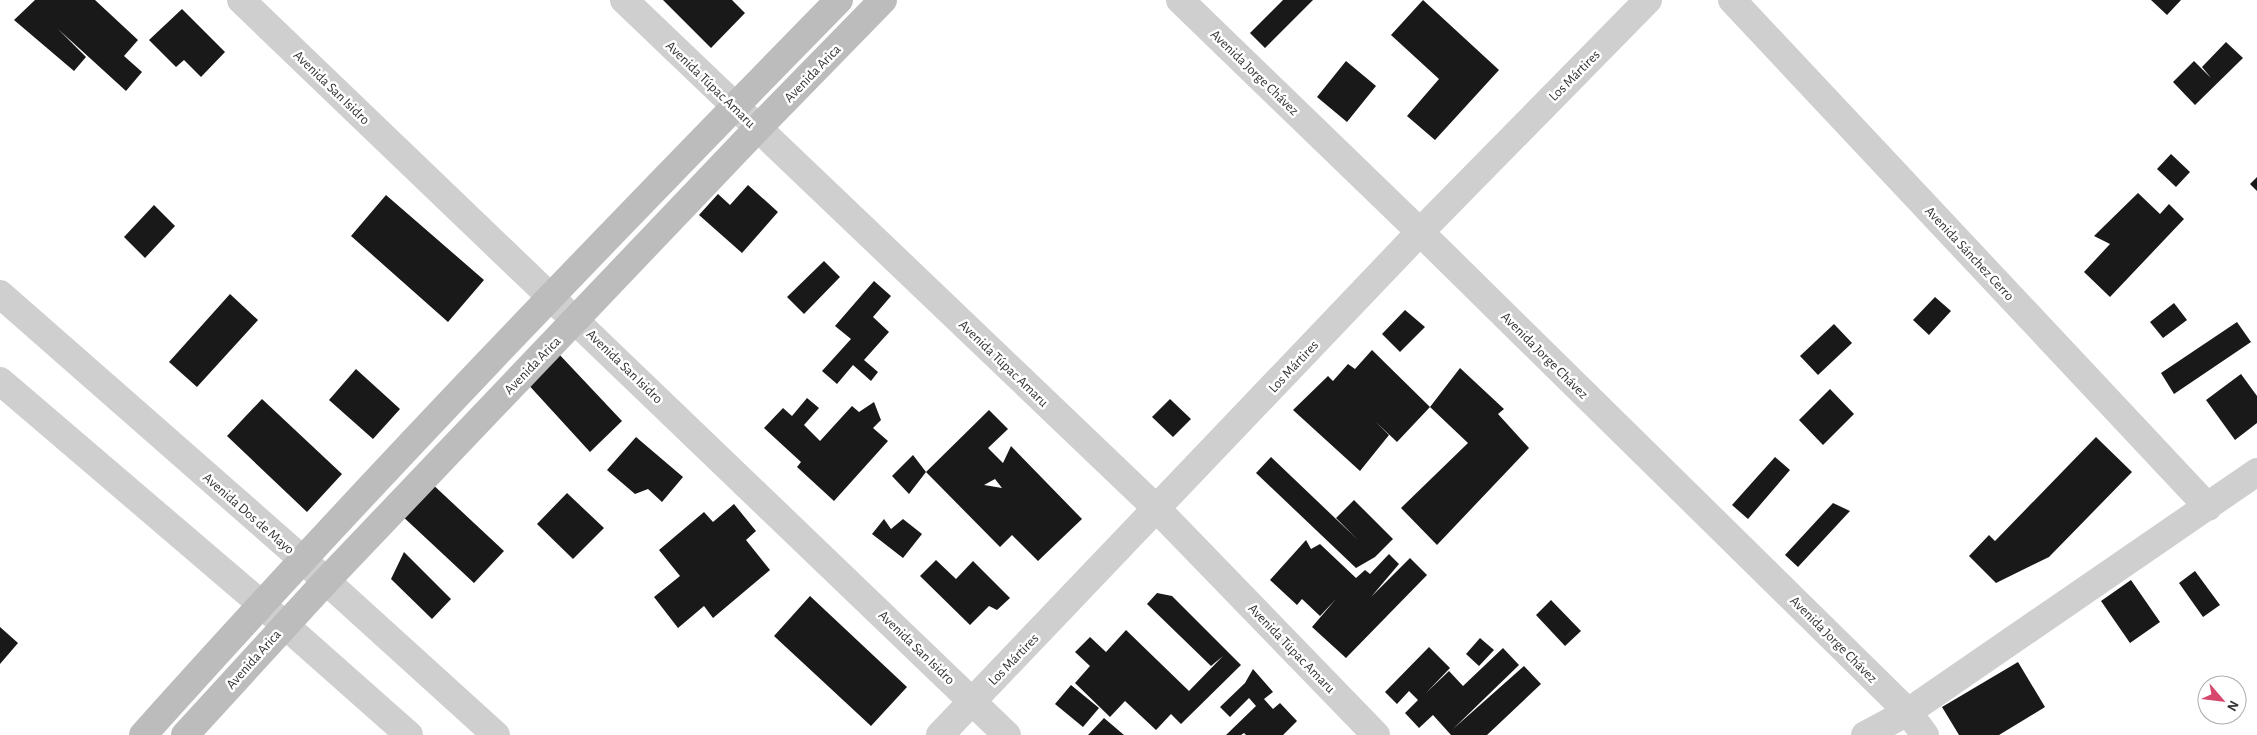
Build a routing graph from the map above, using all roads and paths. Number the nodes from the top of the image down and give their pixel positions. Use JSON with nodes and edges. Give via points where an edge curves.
{"nodes":[{"id":1,"x":241,"y":0,"type":"edge"},
{"id":2,"x":624,"y":0,"type":"edge"},
{"id":3,"x":839,"y":0,"type":"edge"},
{"id":4,"x":883,"y":0,"type":"edge"},
{"id":5,"x":1180,"y":0,"type":"edge"},
{"id":6,"x":1648,"y":0,"type":"edge"},
{"id":7,"x":1732,"y":0,"type":"edge"},
{"id":8,"x":735,"y":106,"type":"junction"},
{"id":9,"x":758,"y":128,"type":"junction"},
{"id":10,"x":1420,"y":232,"type":"junction"},
{"id":11,"x":0,"y":294,"type":"edge"},
{"id":12,"x":552,"y":297,"type":"junction"},
{"id":13,"x":576,"y":319,"type":"junction"},
{"id":14,"x":0,"y":380,"type":"edge"},
{"id":15,"x":2257,"y":472,"type":"edge"},
{"id":16,"x":2208,"y":507,"type":"junction"},
{"id":17,"x":1157,"y":509,"type":"junction"},
{"id":18,"x":303,"y":560,"type":"junction"},
{"id":19,"x":326,"y":581,"type":"junction"},
{"id":20,"x":261,"y":604,"type":"junction"},
{"id":21,"x":284,"y":625,"type":"junction"},
{"id":22,"x":974,"y":701,"type":"junction"},
{"id":23,"x":1908,"y":712,"type":"junction"},
{"id":24,"x":143,"y":735,"type":"edge"},
{"id":25,"x":185,"y":735,"type":"edge"},
{"id":26,"x":409,"y":735,"type":"edge"},
{"id":27,"x":496,"y":735,"type":"edge"},
{"id":28,"x":940,"y":735,"type":"edge"},
{"id":29,"x":1007,"y":735,"type":"edge"},
{"id":30,"x":1376,"y":735,"type":"edge"},
{"id":31,"x":1865,"y":735,"type":"edge"},
{"id":32,"x":1925,"y":735,"type":"edge"}],
"edges":[{"from":1,"to":12,"type":"street","name":"Avenida San Isidro"},
{"from":2,"to":8,"type":"street","name":"Avenida Túpac Amaru"},
{"from":3,"to":8,"type":"street"},
{"from":4,"to":9,"type":"street","name":"Avenida Arica"},
{"from":5,"to":10,"type":"street","name":"Avenida Jorge Chávez"},
{"from":6,"to":10,"type":"street","name":"Los Mártires"},
{"from":7,"to":16,"type":"street","name":"Avenida Sánchez Cerro"},
{"from":8,"to":9,"type":"street","name":"Avenida Túpac Amaru"},
{"from":8,"to":12,"type":"street"},
{"from":9,"to":13,"type":"street","name":"Avenida Arica"},
{"from":9,"to":17,"type":"street","name":"Avenida Túpac Amaru"},
{"from":10,"to":17,"type":"street","name":"Los Mártires"},
{"from":10,"to":23,"type":"street","name":"Avenida Jorge Chávez"},
{"from":11,"to":18,"type":"street","name":"Avenida Dos de Mayo"},
{"from":12,"to":13,"type":"street","name":"Avenida San Isidro"},
{"from":12,"to":18,"type":"street"},
{"from":13,"to":19,"type":"street","name":"Avenida Arica"},
{"from":13,"to":22,"type":"street","name":"Avenida San Isidro"},
{"from":14,"to":20,"type":"street"},
{"from":15,"to":16,"type":"street"},
{"from":16,"to":23,"type":"street"},
{"from":17,"to":22,"type":"street","name":"Los Mártires"},
{"from":17,"to":30,"type":"street","name":"Avenida Túpac Amaru"},
{"from":18,"to":19,"type":"street","name":"Avenida Dos de Mayo"},
{"from":18,"to":20,"type":"street"},
{"from":19,"to":21,"type":"street","name":"Avenida Arica"},
{"from":19,"to":27,"type":"street","name":"Avenida Dos de Mayo"},
{"from":20,"to":21,"type":"street"},
{"from":20,"to":24,"type":"street"},
{"from":21,"to":25,"type":"street","name":"Avenida Arica"},
{"from":21,"to":26,"type":"street"},
{"from":22,"to":28,"type":"street","name":"Los Mártires"},
{"from":22,"to":29,"type":"street","name":"Avenida San Isidro"},
{"from":23,"to":31,"type":"street"},
{"from":23,"to":32,"type":"street","name":"Avenida Jorge Chávez"}]}
